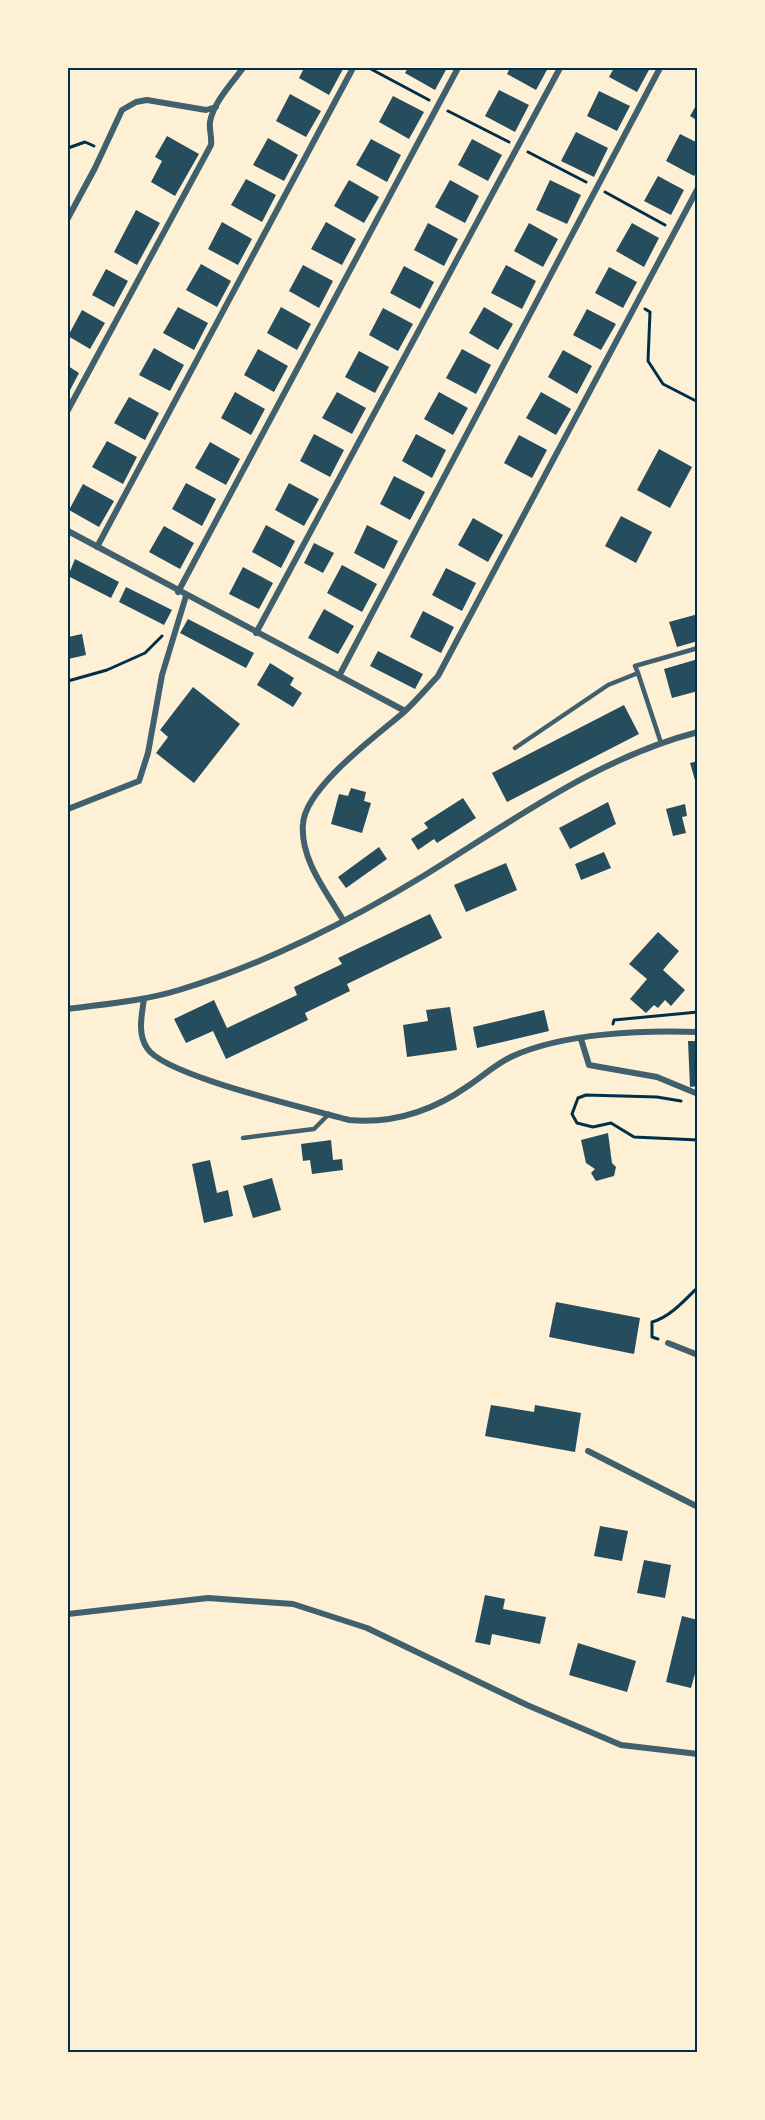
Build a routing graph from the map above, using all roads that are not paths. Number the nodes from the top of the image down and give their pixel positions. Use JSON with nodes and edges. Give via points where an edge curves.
{"nodes":[{"id":1,"x":243,"y":68,"type":"edge"},
{"id":2,"x":353,"y":68,"type":"edge"},
{"id":3,"x":458,"y":68,"type":"edge"},
{"id":4,"x":560,"y":68,"type":"edge"},
{"id":5,"x":660,"y":68,"type":"edge"},
{"id":6,"x":216,"y":107,"type":"junction"},
{"id":7,"x":698,"y":188,"type":"edge"},
{"id":8,"x":68,"y":218,"type":"edge"},
{"id":9,"x":68,"y":410,"type":"edge"},
{"id":10,"x":68,"y":531,"type":"edge"},
{"id":11,"x":97,"y":547,"type":"junction"},
{"id":12,"x":178,"y":592,"type":"junction"},
{"id":13,"x":186,"y":596,"type":"junction"},
{"id":14,"x":256,"y":633,"type":"junction"},
{"id":15,"x":698,"y":648,"type":"edge"},
{"id":16,"x":638,"y":673,"type":"junction"},
{"id":17,"x":339,"y":676,"type":"junction"},
{"id":18,"x":405,"y":711,"type":"junction"},
{"id":19,"x":698,"y":732,"type":"edge"},
{"id":20,"x":661,"y":743,"type":"junction"},
{"id":21,"x":515,"y":748,"type":"dead end"},
{"id":22,"x":68,"y":809,"type":"edge"},
{"id":23,"x":343,"y":920,"type":"junction"},
{"id":24,"x":144,"y":999,"type":"junction"},
{"id":25,"x":68,"y":1009,"type":"edge"},
{"id":26,"x":698,"y":1032,"type":"edge"},
{"id":27,"x":582,"y":1040,"type":"junction"},
{"id":28,"x":698,"y":1094,"type":"edge"},
{"id":29,"x":329,"y":1114,"type":"junction"},
{"id":30,"x":243,"y":1138,"type":"dead end"},
{"id":31,"x":668,"y":1343,"type":"road end"},
{"id":32,"x":698,"y":1355,"type":"edge"},
{"id":33,"x":588,"y":1451,"type":"dead end"},
{"id":34,"x":698,"y":1507,"type":"edge"},
{"id":35,"x":68,"y":1614,"type":"edge"},
{"id":36,"x":698,"y":1754,"type":"edge"}],
"edges":[{"from":1,"to":6,"type":"street"},
{"from":2,"to":11,"type":"street"},
{"from":3,"to":12,"type":"street"},
{"from":4,"to":14,"type":"street"},
{"from":5,"to":17,"type":"street"},
{"from":6,"to":8,"type":"street","via":[[206,110],[168,102],[136,102],[122,111]]},
{"from":6,"to":9,"type":"street","via":[[209,123],[211,145]]},
{"from":7,"to":18,"type":"street","via":[[438,676]]},
{"from":10,"to":11,"type":"street"},
{"from":11,"to":12,"type":"street"},
{"from":12,"to":13,"type":"street"},
{"from":13,"to":14,"type":"street"},
{"from":13,"to":22,"type":"street","via":[[162,675],[139,781]]},
{"from":14,"to":17,"type":"street"},
{"from":15,"to":16,"type":"lane","via":[[635,666]]},
{"from":16,"to":20,"type":"lane"},
{"from":16,"to":21,"type":"lane","via":[[608,685]]},
{"from":17,"to":18,"type":"street"},
{"from":18,"to":23,"type":"street","via":[[314,794],[307,809],[303,824],[311,866]]},
{"from":19,"to":20,"type":"street"},
{"from":20,"to":23,"type":"street","via":[[542,800],[424,876]]},
{"from":23,"to":24,"type":"street","via":[[281,952],[180,990]]},
{"from":24,"to":25,"type":"street"},
{"from":24,"to":29,"type":"street","via":[[142,1037],[157,1059],[218,1082]]},
{"from":26,"to":27,"type":"street","via":[[649,1030]]},
{"from":27,"to":28,"type":"street","via":[[589,1065],[657,1077]]},
{"from":27,"to":29,"type":"street","via":[[534,1047],[511,1057],[460,1091],[408,1117],[372,1122]]},
{"from":29,"to":30,"type":"lane","via":[[314,1129]]},
{"from":31,"to":32,"type":"street"},
{"from":33,"to":34,"type":"street"},
{"from":35,"to":36,"type":"street","via":[[208,1598],[293,1604],[367,1628],[621,1745]]}]}
